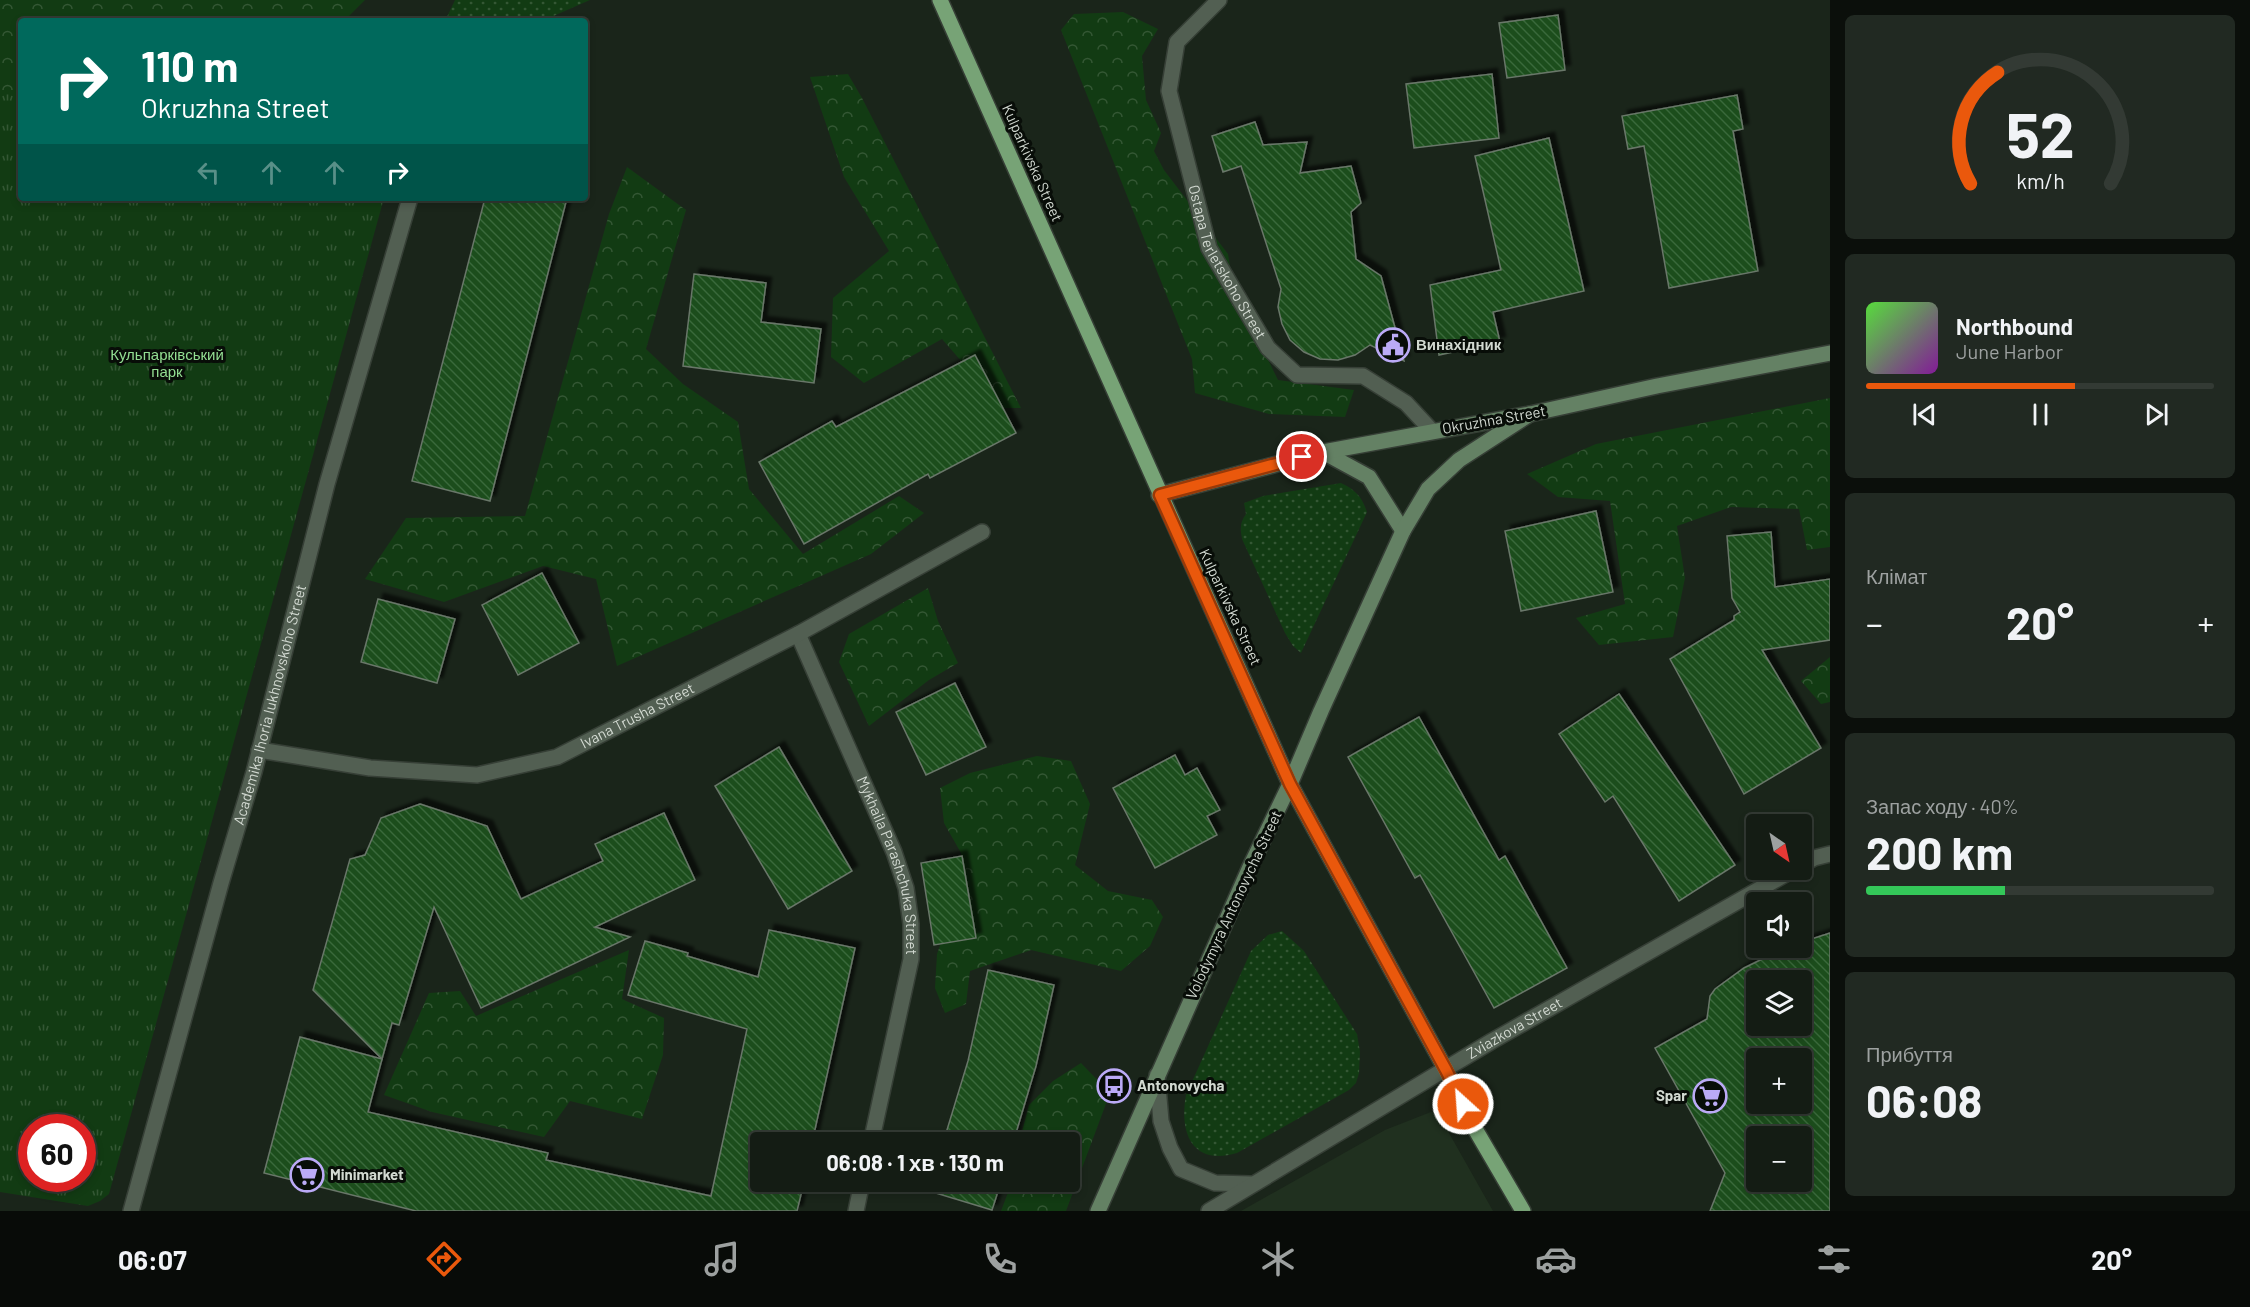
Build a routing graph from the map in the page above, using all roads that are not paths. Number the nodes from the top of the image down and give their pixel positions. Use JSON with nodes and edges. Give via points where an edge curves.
{"nodes":[{"id":1,"x":940,"y":0,"type":"edge"},
{"id":2,"x":1219,"y":0,"type":"edge"},
{"id":3,"x":409,"y":201,"type":"edge"},
{"id":4,"x":1830,"y":353,"type":"edge"},
{"id":5,"x":1530,"y":414,"type":"junction"},
{"id":6,"x":1432,"y":431,"type":"junction"},
{"id":7,"x":1323,"y":452,"type":"junction"},
{"id":8,"x":1160,"y":495,"type":"junction"},
{"id":9,"x":1403,"y":531,"type":"junction"},
{"id":10,"x":982,"y":532,"type":"dead end"},
{"id":11,"x":798,"y":634,"type":"junction"},
{"id":12,"x":260,"y":750,"type":"junction"},
{"id":13,"x":1290,"y":784,"type":"junction"},
{"id":14,"x":1830,"y":854,"type":"edge"},
{"id":15,"x":1812,"y":859,"type":"edge"},
{"id":16,"x":1775,"y":880,"type":"edge"},
{"id":17,"x":1446,"y":1070,"type":"junction"},
{"id":18,"x":1157,"y":1075,"type":"junction"},
{"id":19,"x":873,"y":1132,"type":"edge"},
{"id":20,"x":1251,"y":1184,"type":"junction"},
{"id":21,"x":860,"y":1192,"type":"edge"},
{"id":22,"x":131,"y":1211,"type":"edge"},
{"id":23,"x":856,"y":1211,"type":"edge"},
{"id":24,"x":1098,"y":1211,"type":"edge"},
{"id":25,"x":1209,"y":1211,"type":"edge"},
{"id":26,"x":1523,"y":1211,"type":"edge"}],
"edges":[{"from":1,"to":8,"type":"main road","name":"Kulparkivska Street"},
{"from":2,"to":6,"type":"street","name":"Ostapa Terletskoho Street","via":[[1177,42],[1169,91],[1209,248],[1268,348],[1297,375],[1363,376],[1406,403]]},
{"from":3,"to":12,"type":"street","name":"Academika Ihoria Iukhnovskoho Street","via":[[327,484]]},
{"from":4,"to":5,"type":"main road","name":"Okruzhna Street"},
{"from":5,"to":6,"type":"main road","name":"Okruzhna Street"},
{"from":5,"to":9,"type":"main road","name":"Volodymyra Antonovycha Street","via":[[1459,460],[1428,489]]},
{"from":6,"to":7,"type":"main road","name":"Okruzhna Street"},
{"from":7,"to":8,"type":"main road","name":"Okruzhna Street"},
{"from":7,"to":9,"type":"main road","via":[[1369,477]]},
{"from":8,"to":13,"type":"main road","name":"Kulparkivska Street"},
{"from":9,"to":13,"type":"main road","name":"Volodymyra Antonovycha Street"},
{"from":10,"to":11,"type":"street","name":"Ivana Trusha Street"},
{"from":11,"to":12,"type":"street","name":"Ivana Trusha Street","via":[[557,757],[477,775],[370,768]]},
{"from":11,"to":19,"type":"street","name":"Mykhaila Parashchuka Street","via":[[894,852],[906,888],[911,959]]},
{"from":12,"to":22,"type":"street","name":"Academika Ihoria Iukhnovskoho Street"},
{"from":13,"to":17,"type":"main road","name":"Kulparkivska Street"},
{"from":13,"to":18,"type":"main road","name":"Volodymyra Antonovycha Street"},
{"from":14,"to":15,"type":"street"},
{"from":16,"to":17,"type":"street","name":"Zviazkova Street"},
{"from":17,"to":20,"type":"street","name":"Zviazkova Street"},
{"from":17,"to":26,"type":"main road","name":"Kulparkivska Street"},
{"from":18,"to":20,"type":"street","via":[[1161,1121],[1181,1169],[1215,1183]]},
{"from":18,"to":24,"type":"main road","name":"Volodymyra Antonovycha Street"},
{"from":20,"to":25,"type":"street","name":"Zviazkova Street"},
{"from":21,"to":23,"type":"street"}]}
